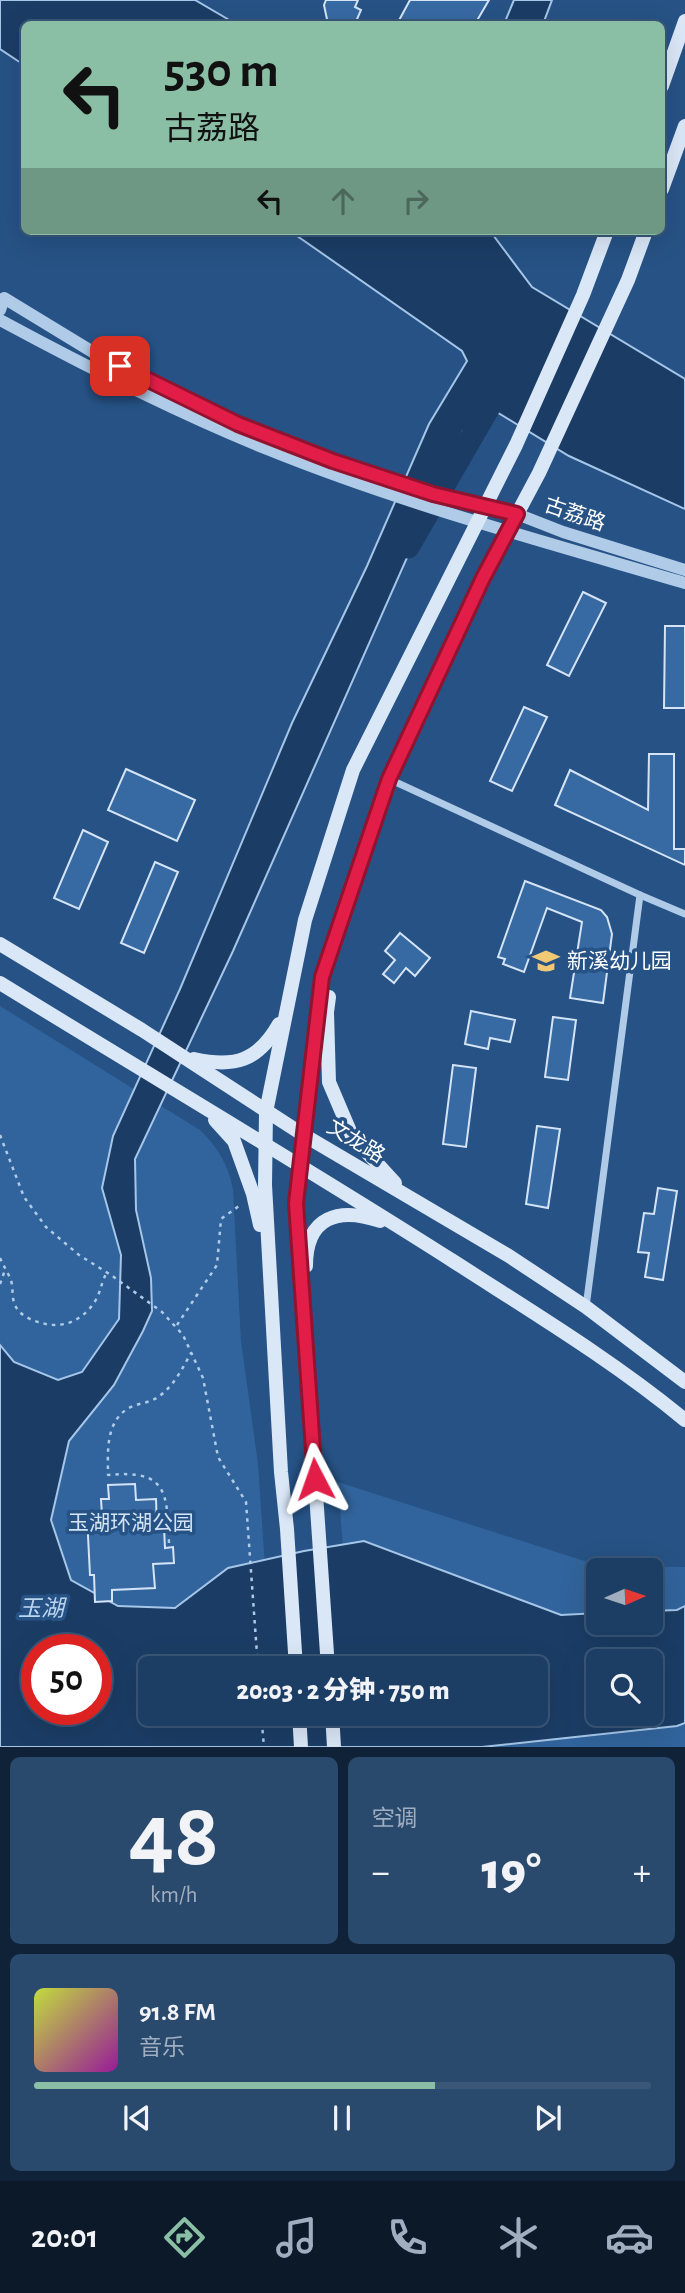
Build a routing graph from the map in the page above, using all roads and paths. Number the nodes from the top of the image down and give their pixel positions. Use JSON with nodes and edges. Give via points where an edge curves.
{"nodes":[{"id":1,"x":685,"y":21,"type":"edge"},
{"id":2,"x":665,"y":78,"type":"edge"},
{"id":3,"x":685,"y":126,"type":"edge"},
{"id":4,"x":665,"y":181,"type":"edge"},
{"id":5,"x":606,"y":235,"type":"edge"},
{"id":6,"x":645,"y":235,"type":"edge"},
{"id":7,"x":0,"y":310,"type":"edge"},
{"id":8,"x":0,"y":320,"type":"edge"},
{"id":9,"x":485,"y":505,"type":"junction"},
{"id":10,"x":517,"y":514,"type":"junction"},
{"id":11,"x":477,"y":523,"type":"junction"},
{"id":12,"x":508,"y":531,"type":"junction"},
{"id":13,"x":685,"y":570,"type":"edge"},
{"id":14,"x":685,"y":583,"type":"edge"},
{"id":15,"x":389,"y":779,"type":"junction"},
{"id":16,"x":640,"y":895,"type":"junction"},
{"id":17,"x":685,"y":914,"type":"edge"},
{"id":18,"x":337,"y":933,"type":"junction"},
{"id":19,"x":0,"y":944,"type":"edge"},
{"id":20,"x":0,"y":984,"type":"edge"},
{"id":21,"x":287,"y":1010,"type":"junction"},
{"id":22,"x":185,"y":1056,"type":"junction"},
{"id":23,"x":205,"y":1109,"type":"junction"},
{"id":24,"x":266,"y":1112,"type":"junction"},
{"id":25,"x":302,"y":1134,"type":"junction"},
{"id":26,"x":0,"y":1135,"type":"edge"},
{"id":27,"x":267,"y":1146,"type":"junction"},
{"id":28,"x":300,"y":1167,"type":"junction"},
{"id":29,"x":405,"y":1195,"type":"junction"},
{"id":30,"x":239,"y":1206,"type":"dead end"},
{"id":31,"x":400,"y":1227,"type":"junction"},
{"id":32,"x":0,"y":1258,"type":"edge"},
{"id":33,"x":5,"y":1270,"type":"junction"},
{"id":34,"x":109,"y":1274,"type":"junction"},
{"id":35,"x":270,"y":1282,"type":"junction"},
{"id":36,"x":0,"y":1284,"type":"edge"},
{"id":37,"x":586,"y":1307,"type":"junction"},
{"id":38,"x":176,"y":1326,"type":"junction"},
{"id":39,"x":191,"y":1353,"type":"junction"},
{"id":40,"x":306,"y":1359,"type":"junction"},
{"id":41,"x":685,"y":1382,"type":"edge"},
{"id":42,"x":685,"y":1420,"type":"edge"},
{"id":43,"x":169,"y":1543,"type":"dead end"},
{"id":44,"x":257,"y":1656,"type":"edge"},
{"id":45,"x":295,"y":1656,"type":"edge"},
{"id":46,"x":327,"y":1656,"type":"edge"},
{"id":47,"x":262,"y":1726,"type":"edge"},
{"id":48,"x":300,"y":1726,"type":"edge"},
{"id":49,"x":333,"y":1726,"type":"edge"},
{"id":50,"x":264,"y":1747,"type":"edge"},
{"id":51,"x":301,"y":1747,"type":"edge"},
{"id":52,"x":334,"y":1747,"type":"edge"}],
"edges":[{"from":1,"to":2,"type":"main road"},
{"from":3,"to":4,"type":"main road"},
{"from":5,"to":9,"type":"main road","via":[[579,306]]},
{"from":6,"to":10,"type":"main road","via":[[628,280]]},
{"from":7,"to":9,"type":"street","name":"古荔路","via":[[4,298],[96,354],[238,424],[358,470]]},
{"from":8,"to":11,"type":"street","name":"古荔路","via":[[211,426],[369,488]]},
{"from":9,"to":10,"type":"street","name":"古荔路"},
{"from":9,"to":11,"type":"main road"},
{"from":10,"to":12,"type":"main road"},
{"from":10,"to":13,"type":"street","name":"古荔路"},
{"from":11,"to":12,"type":"street","name":"古荔路"},
{"from":11,"to":21,"type":"main road","via":[[354,770],[305,920]]},
{"from":12,"to":14,"type":"street","name":"古荔路"},
{"from":12,"to":15,"type":"main road"},
{"from":15,"to":16,"type":"street"},
{"from":15,"to":18,"type":"main road"},
{"from":16,"to":17,"type":"street"},
{"from":16,"to":37,"type":"street"},
{"from":18,"to":25,"type":"main road","via":[[322,977]]},
{"from":18,"to":29,"type":"main road","via":[[327,1012],[329,1082],[352,1136]]},
{"from":19,"to":22,"type":"main road","name":"文龙路"},
{"from":20,"to":23,"type":"main road"},
{"from":21,"to":22,"type":"main road","via":[[271,1038],[255,1054],[238,1062],[219,1064]]},
{"from":21,"to":24,"type":"main road"},
{"from":22,"to":24,"type":"main road","name":"文龙路"},
{"from":23,"to":27,"type":"main road"},
{"from":23,"to":35,"type":"main road","via":[[237,1149],[253,1194]]},
{"from":24,"to":25,"type":"main road","name":"文龙路"},
{"from":24,"to":27,"type":"main road"},
{"from":25,"to":28,"type":"main road"},
{"from":25,"to":29,"type":"main road","name":"文龙路"},
{"from":26,"to":34,"type":"path","via":[[24,1197],[46,1227]]},
{"from":27,"to":28,"type":"main road"},
{"from":27,"to":35,"type":"main road"},
{"from":28,"to":31,"type":"main road"},
{"from":28,"to":40,"type":"main road","via":[[296,1203]]},
{"from":29,"to":37,"type":"main road","name":"文龙路"},
{"from":30,"to":38,"type":"path","via":[[221,1219],[216,1265]]},
{"from":31,"to":40,"type":"main road","via":[[344,1213],[316,1227],[306,1257]]},
{"from":31,"to":42,"type":"main road","via":[[587,1347]]},
{"from":32,"to":33,"type":"path"},
{"from":33,"to":34,"type":"path","via":[[15,1305],[26,1317],[50,1325],[64,1325],[87,1311]]},
{"from":33,"to":36,"type":"path"},
{"from":34,"to":38,"type":"path"},
{"from":35,"to":45,"type":"main road"},
{"from":37,"to":41,"type":"main road","name":"文龙路"},
{"from":38,"to":39,"type":"path"},
{"from":39,"to":43,"type":"path","via":[[174,1383],[157,1399],[127,1410],[109,1439],[108,1475],[131,1473],[153,1480],[163,1491]]},
{"from":39,"to":44,"type":"path","via":[[203,1378],[218,1457],[246,1503]]},
{"from":40,"to":46,"type":"main road"},
{"from":47,"to":50,"type":"path"},
{"from":48,"to":51,"type":"main road"},
{"from":49,"to":52,"type":"main road"}]}
